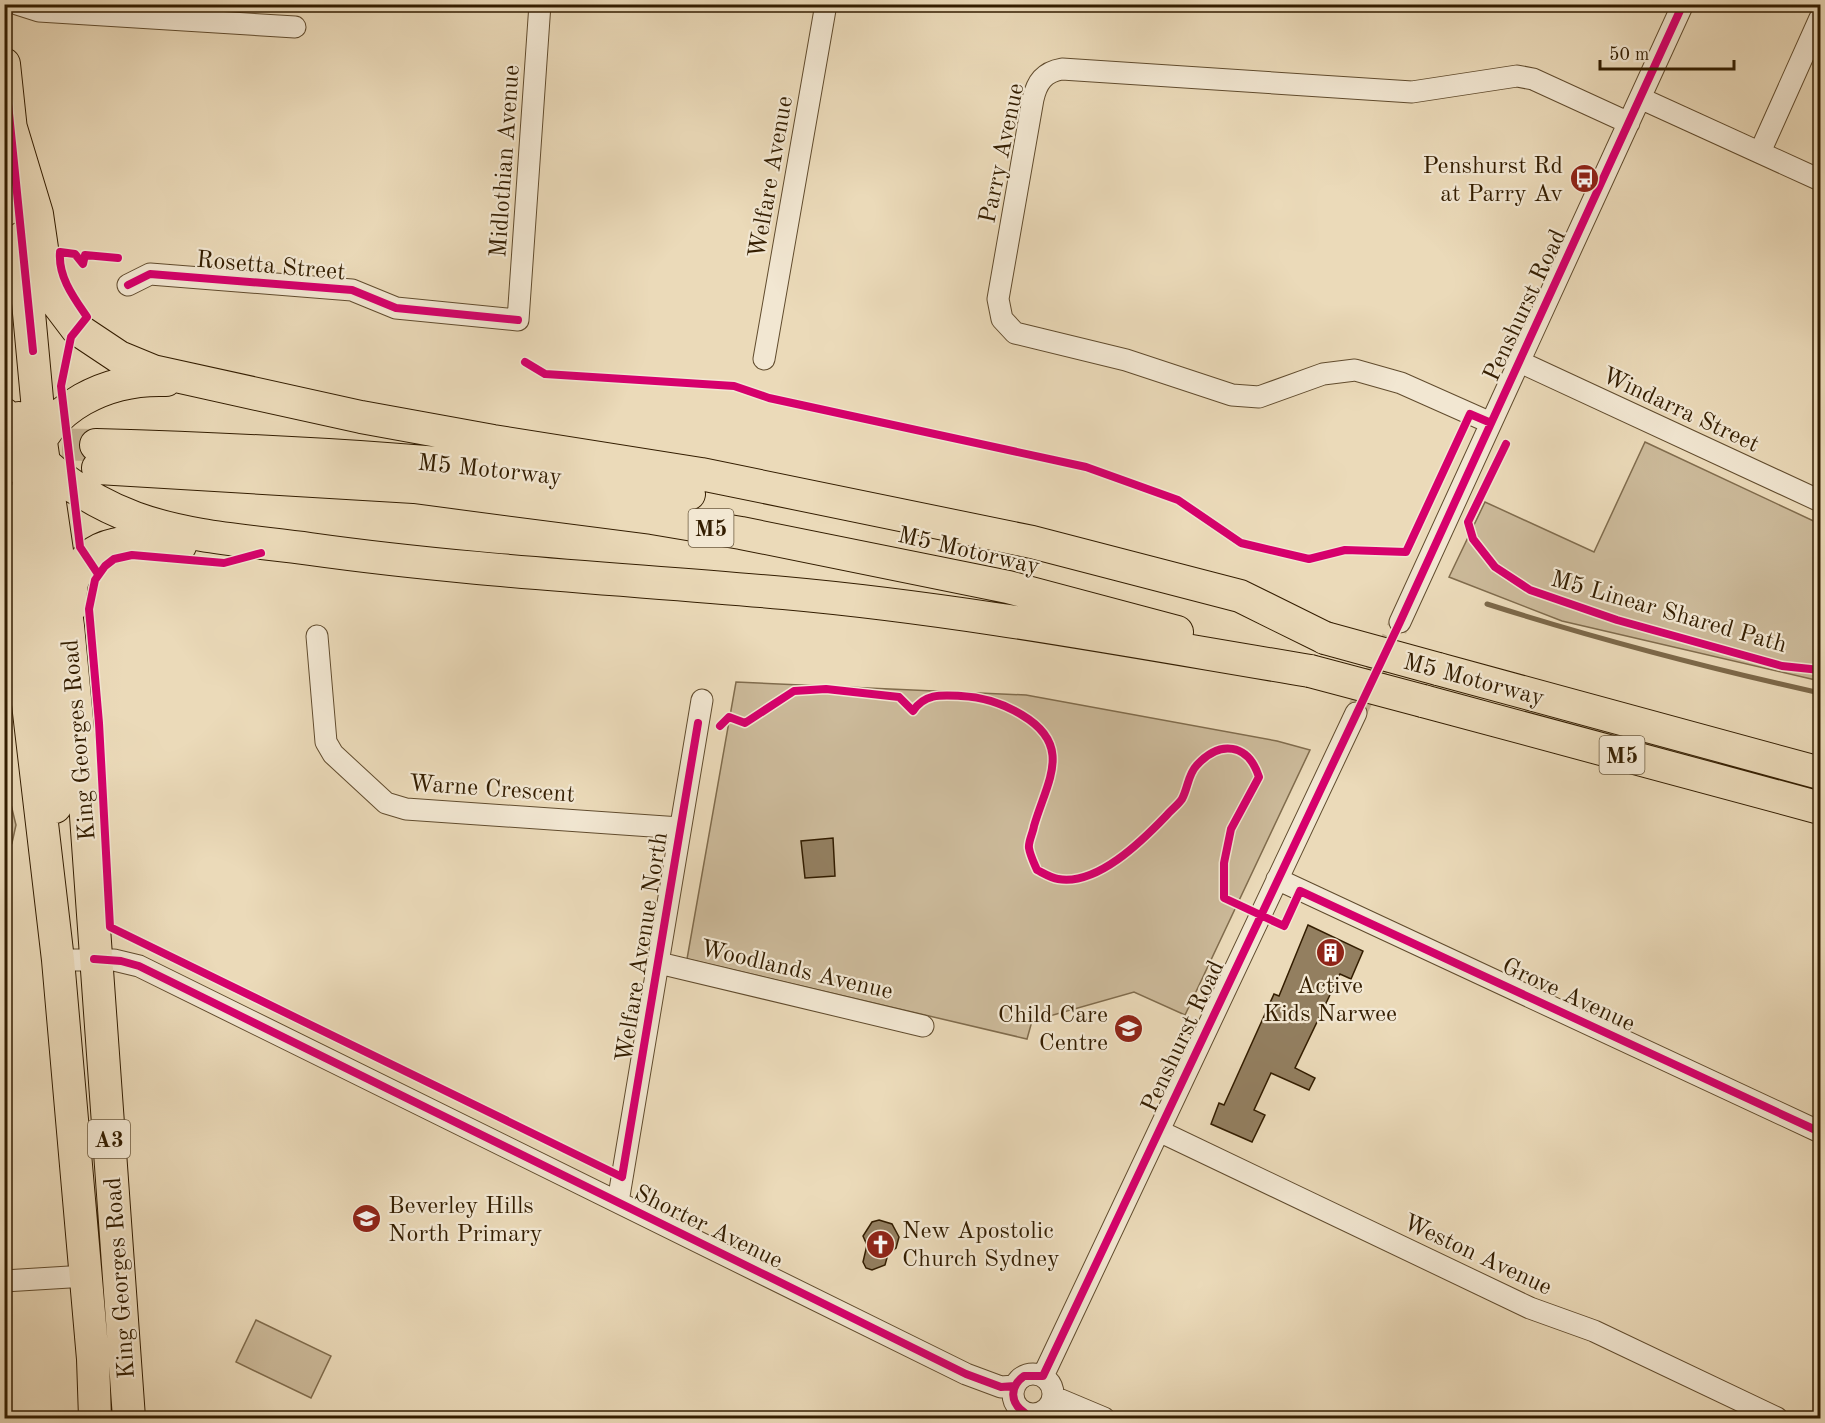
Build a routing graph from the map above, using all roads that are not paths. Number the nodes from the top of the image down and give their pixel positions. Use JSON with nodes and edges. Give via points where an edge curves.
{"nodes":[{"id":1,"x":17,"y":4,"type":"edge"},
{"id":2,"x":540,"y":4,"type":"edge"},
{"id":3,"x":826,"y":4,"type":"edge"},
{"id":4,"x":1683,"y":4,"type":"edge"},
{"id":5,"x":179,"y":12,"type":"edge"},
{"id":6,"x":1821,"y":18,"type":"edge"},
{"id":7,"x":295,"y":27,"type":"dead end"},
{"id":8,"x":4,"y":64,"type":"edge"},
{"id":9,"x":1640,"y":98,"type":"junction"},
{"id":10,"x":1629,"y":123,"type":"junction"},
{"id":11,"x":11,"y":128,"type":"junction"},
{"id":12,"x":1760,"y":152,"type":"junction"},
{"id":13,"x":1821,"y":180,"type":"edge"},
{"id":14,"x":4,"y":280,"type":"edge"},
{"id":15,"x":128,"y":285,"type":"dead end"},
{"id":16,"x":518,"y":320,"type":"joint"},
{"id":17,"x":764,"y":359,"type":"dead end"},
{"id":18,"x":1520,"y":363,"type":"junction"},
{"id":19,"x":189,"y":381,"type":"junction"},
{"id":20,"x":1491,"y":423,"type":"junction"},
{"id":21,"x":21,"y":452,"type":"edge"},
{"id":22,"x":4,"y":499,"type":"edge"},
{"id":23,"x":1821,"y":501,"type":"edge"},
{"id":24,"x":402,"y":562,"type":"junction"},
{"id":25,"x":1400,"y":622,"type":"tunnel mouth"},
{"id":26,"x":68,"y":626,"type":"junction"},
{"id":27,"x":317,"y":636,"type":"dead end"},
{"id":28,"x":1325,"y":638,"type":"junction"},
{"id":29,"x":1310,"y":670,"type":"junction"},
{"id":30,"x":4,"y":688,"type":"edge"},
{"id":31,"x":702,"y":700,"type":"dead end"},
{"id":32,"x":1356,"y":713,"type":"tunnel mouth"},
{"id":33,"x":1821,"y":773,"type":"edge"},
{"id":34,"x":1821,"y":808,"type":"edge"},
{"id":35,"x":680,"y":828,"type":"junction"},
{"id":36,"x":1277,"y":879,"type":"junction"},
{"id":37,"x":51,"y":895,"type":"junction"},
{"id":38,"x":94,"y":959,"type":"junction"},
{"id":39,"x":58,"y":960,"type":"junction"},
{"id":40,"x":659,"y":963,"type":"junction"},
{"id":41,"x":923,"y":1026,"type":"dead end"},
{"id":42,"x":1159,"y":1131,"type":"junction"},
{"id":43,"x":1821,"y":1132,"type":"edge"},
{"id":44,"x":618,"y":1203,"type":"junction"},
{"id":45,"x":86,"y":1276,"type":"junction"},
{"id":46,"x":4,"y":1281,"type":"edge"},
{"id":47,"x":1042,"y":1376,"type":"junction"},
{"id":48,"x":1015,"y":1386,"type":"junction"},
{"id":49,"x":1054,"y":1397,"type":"junction"},
{"id":50,"x":1024,"y":1416,"type":"edge"},
{"id":51,"x":95,"y":1419,"type":"edge"},
{"id":52,"x":129,"y":1419,"type":"edge"},
{"id":53,"x":1104,"y":1419,"type":"edge"},
{"id":54,"x":1777,"y":1419,"type":"edge"}],
"edges":[{"from":1,"to":5,"type":"street","via":[[39,11]]},
{"from":2,"to":16,"type":"street","name":"Midlothian Avenue"},
{"from":3,"to":17,"type":"street","name":"Welfare Avenue"},
{"from":4,"to":9,"type":"street","name":"Penshurst Road"},
{"from":5,"to":7,"type":"street"},
{"from":6,"to":12,"type":"street"},
{"from":8,"to":11,"type":"highway"},
{"from":9,"to":10,"type":"street","name":"Penshurst Road"},
{"from":9,"to":12,"type":"street"},
{"from":10,"to":18,"type":"street","name":"Penshurst Road"},
{"from":10,"to":20,"type":"street","name":"Parry Avenue","via":[[1533,79],[1517,76],[1412,92],[1062,69],[1047,74],[1038,84],[998,299],[1007,327],[1025,336],[1126,360],[1245,398],[1266,395],[1323,374],[1355,370],[1401,383]]},
{"from":11,"to":19,"type":"highway","via":[[37,214],[44,262],[58,306],[77,328],[119,357]]},
{"from":11,"to":21,"type":"highway"},
{"from":12,"to":13,"type":"street"},
{"from":14,"to":21,"type":"highway"},
{"from":15,"to":16,"type":"street","name":"Rosetta Street","via":[[150,274],[352,290],[396,308]]},
{"from":18,"to":20,"type":"street","name":"Penshurst Road"},
{"from":18,"to":23,"type":"street","name":"Windarra Street"},
{"from":19,"to":21,"type":"highway","via":[[149,379],[120,383],[91,394],[63,410]]},
{"from":19,"to":28,"type":"highway","number":"M5","via":[[493,441],[701,474],[1032,542],[1240,596]]},
{"from":20,"to":25,"type":"street","name":"Penshurst Road"},
{"from":21,"to":24,"type":"highway","via":[[79,490],[136,519],[191,533]]},
{"from":21,"to":26,"type":"highway","name":"King Georges Road","number":"A3","via":[[51,521]]},
{"from":21,"to":37,"type":"highway","via":[[57,765]]},
{"from":22,"to":37,"type":"highway","name":"King Georges Road","number":"A3"},
{"from":24,"to":26,"type":"highway","via":[[130,541],[104,546],[87,559],[73,580]]},
{"from":24,"to":29,"type":"highway","via":[[810,596],[984,617]]},
{"from":26,"to":38,"type":"highway","name":"King Georges Road","number":"A3","via":[[85,802]]},
{"from":27,"to":35,"type":"street","name":"Warne Crescent","via":[[326,742],[333,754],[386,803],[406,809]]},
{"from":28,"to":29,"type":"highway","name":"M5 Motorway","number":"M5","via":[[961,546],[678,492],[458,464],[244,449],[97,456],[414,487],[741,533],[1008,587]]},
{"from":28,"to":33,"type":"highway","name":"M5 Motorway","number":"M5","bridge":true},
{"from":29,"to":34,"type":"highway","name":"M5 Motorway","number":"M5","bridge":true},
{"from":30,"to":37,"type":"highway"},
{"from":31,"to":35,"type":"street","name":"Welfare Avenue North"},
{"from":32,"to":36,"type":"street","name":"Penshurst Road"},
{"from":35,"to":40,"type":"street","name":"Welfare Avenue North"},
{"from":36,"to":42,"type":"street","name":"Penshurst Road"},
{"from":36,"to":43,"type":"street","name":"Grove Avenue"},
{"from":37,"to":39,"type":"highway","name":"King Georges Road","number":"A3"},
{"from":38,"to":39,"type":"street","name":"Shorter Avenue"},
{"from":38,"to":44,"type":"street","name":"Shorter Avenue","via":[[121,960],[139,966]]},
{"from":38,"to":52,"type":"highway","name":"King Georges Road","number":"A3"},
{"from":39,"to":45,"type":"highway","name":"King Georges Road","number":"A3"},
{"from":40,"to":41,"type":"street","name":"Woodlands Avenue"},
{"from":40,"to":44,"type":"street","name":"Welfare Avenue North"},
{"from":42,"to":47,"type":"street","name":"Penshurst Road"},
{"from":42,"to":54,"type":"street","name":"Weston Avenue","via":[[1530,1308],[1594,1331]]},
{"from":44,"to":48,"type":"street","name":"Shorter Avenue","via":[[966,1374],[1001,1387]]},
{"from":45,"to":46,"type":"street"},
{"from":45,"to":51,"type":"highway","name":"King Georges Road","number":"A3"},
{"from":47,"to":48,"type":"street","via":[[1024,1376]]},
{"from":47,"to":49,"type":"street","via":[[1051,1385]]},
{"from":48,"to":50,"type":"street","via":[[1015,1404]]},
{"from":49,"to":50,"type":"street","via":[[1043,1412]]},
{"from":49,"to":53,"type":"street"}]}
